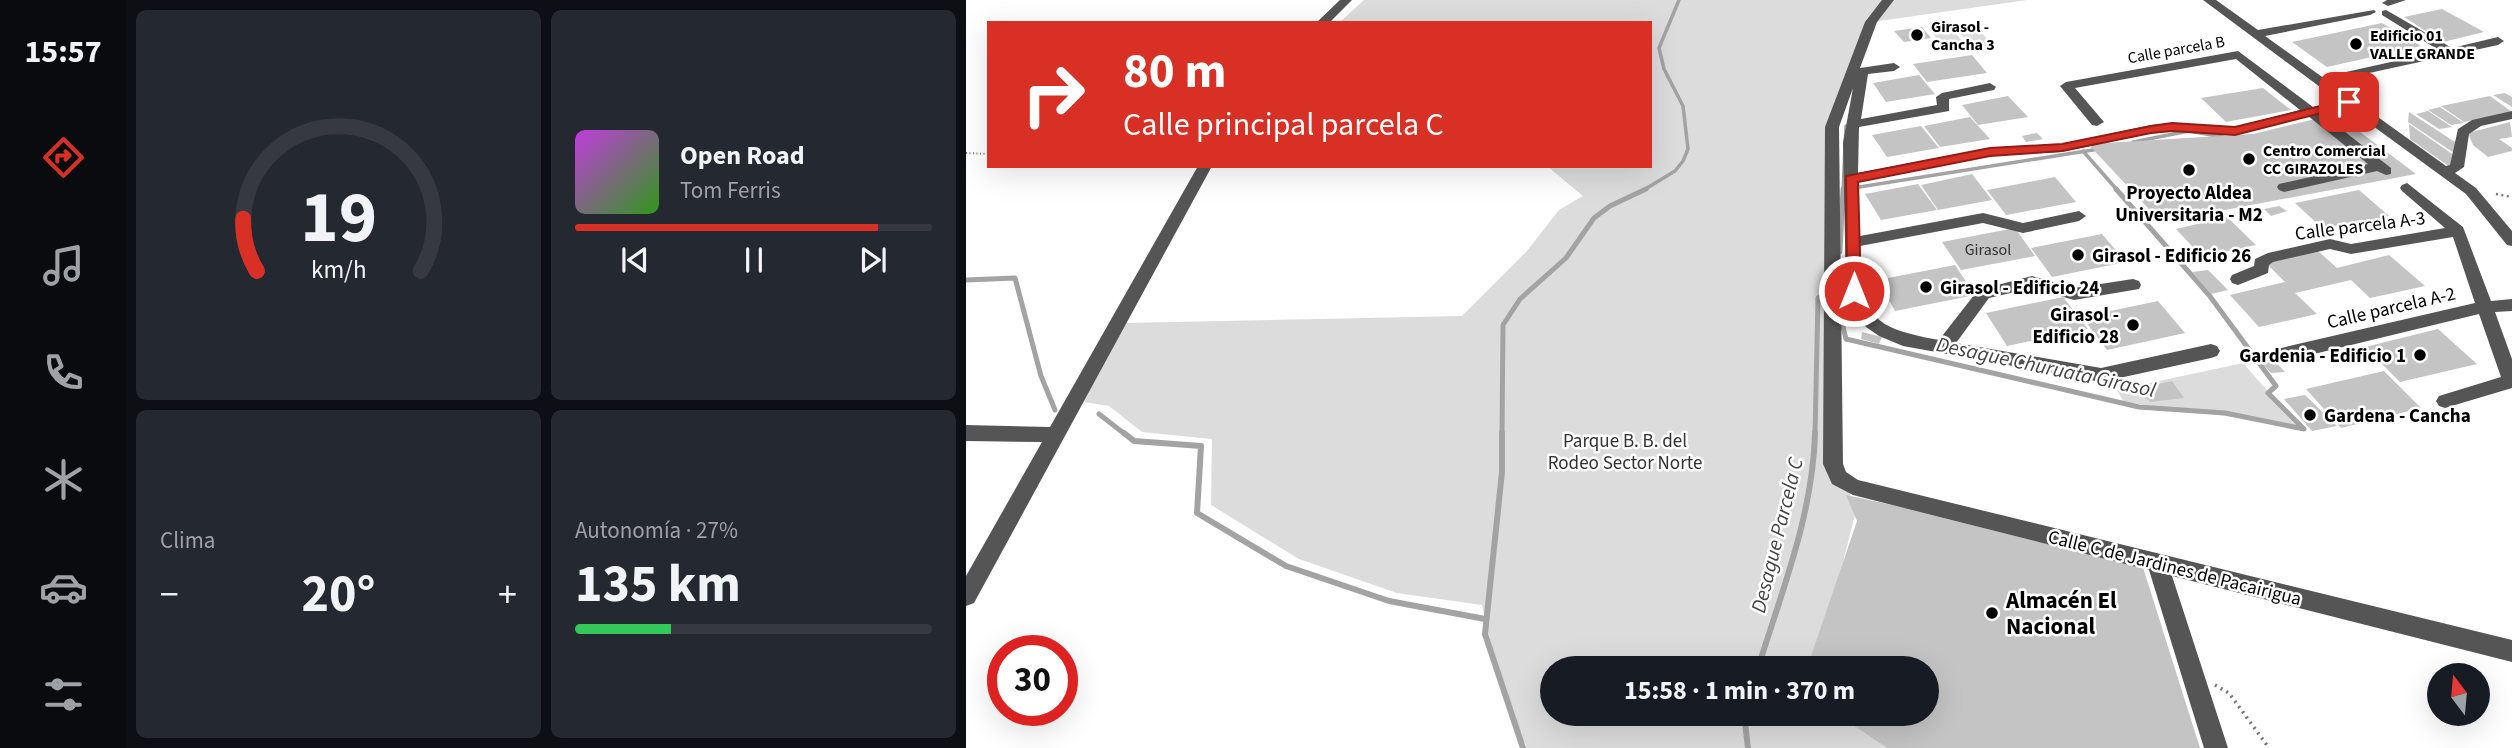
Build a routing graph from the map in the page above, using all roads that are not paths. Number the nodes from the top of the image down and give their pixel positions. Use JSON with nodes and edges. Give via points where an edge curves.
{"nodes":[{"id":1,"x":1346,"y":0,"type":"edge"},
{"id":2,"x":1888,"y":0,"type":"edge"},
{"id":3,"x":2209,"y":0,"type":"edge"},
{"id":4,"x":2356,"y":2,"type":"edge"},
{"id":5,"x":2390,"y":4,"type":"edge"},
{"id":6,"x":2370,"y":12,"type":"junction"},
{"id":7,"x":1324,"y":21,"type":"edge"},
{"id":8,"x":2243,"y":25,"type":"junction"},
{"id":9,"x":2255,"y":34,"type":"junction"},
{"id":10,"x":2498,"y":41,"type":"dead end"},
{"id":11,"x":2450,"y":52,"type":"junction"},
{"id":12,"x":1894,"y":67,"type":"dead end"},
{"id":13,"x":2350,"y":75,"type":"dead end"},
{"id":14,"x":1990,"y":87,"type":"dead end"},
{"id":15,"x":2349,"y":102,"type":"junction"},
{"id":16,"x":2312,"y":112,"type":"junction"},
{"id":17,"x":2512,"y":115,"type":"edge"},
{"id":18,"x":2097,"y":122,"type":"dead end"},
{"id":19,"x":1854,"y":124,"type":"junction"},
{"id":20,"x":1204,"y":168,"type":"edge"},
{"id":21,"x":2445,"y":172,"type":"junction"},
{"id":22,"x":1851,"y":179,"type":"junction"},
{"id":23,"x":2284,"y":187,"type":"dead end"},
{"id":24,"x":2407,"y":188,"type":"dead end"},
{"id":25,"x":2079,"y":216,"type":"dead end"},
{"id":26,"x":2458,"y":231,"type":"junction"},
{"id":27,"x":2512,"y":241,"type":"edge"},
{"id":28,"x":1854,"y":242,"type":"junction"},
{"id":29,"x":2238,"y":279,"type":"dead end"},
{"id":30,"x":2133,"y":285,"type":"dead end"},
{"id":31,"x":2512,"y":304,"type":"edge"},
{"id":32,"x":2484,"y":307,"type":"junction"},
{"id":33,"x":1943,"y":347,"type":"junction"},
{"id":34,"x":2211,"y":351,"type":"dead end"},
{"id":35,"x":2281,"y":355,"type":"dead end"},
{"id":36,"x":2445,"y":401,"type":"dead end"},
{"id":37,"x":966,"y":433,"type":"edge"},
{"id":38,"x":1055,"y":435,"type":"junction"},
{"id":39,"x":2157,"y":562,"type":"junction"},
{"id":40,"x":966,"y":596,"type":"edge"},
{"id":41,"x":2512,"y":651,"type":"edge"},
{"id":42,"x":2216,"y":748,"type":"edge"}],
"edges":[{"from":1,"to":7,"type":"street"},
{"from":2,"to":39,"type":"street","name":"Calle C de Jardines de Pacairigua","via":[[1871,22],[1832,127],[1833,464],[1839,478],[1853,487]]},
{"from":3,"to":8,"type":"street"},
{"from":4,"to":6,"type":"street"},
{"from":4,"to":8,"type":"street"},
{"from":5,"to":6,"type":"street"},
{"from":5,"to":11,"type":"street"},
{"from":6,"to":9,"type":"street"},
{"from":8,"to":9,"type":"street"},
{"from":9,"to":15,"type":"street"},
{"from":10,"to":11,"type":"street"},
{"from":11,"to":13,"type":"street"},
{"from":12,"to":19,"type":"street","via":[[1862,71]]},
{"from":14,"to":19,"type":"street","via":[[1942,97],[1944,108]]},
{"from":15,"to":16,"type":"street"},
{"from":15,"to":21,"type":"street"},
{"from":16,"to":18,"type":"street","name":"Calle parcela B","via":[[2238,55],[2066,86]]},
{"from":16,"to":22,"type":"street","via":[[2235,131],[2151,129],[2062,148],[1990,152]]},
{"from":16,"to":23,"type":"street","name":"Calle parcela B","via":[[2383,168]]},
{"from":17,"to":21,"type":"street","via":[[2477,123],[2463,132],[2457,167]]},
{"from":19,"to":22,"type":"street"},
{"from":20,"to":38,"type":"street"},
{"from":21,"to":27,"type":"street","via":[[2471,191]]},
{"from":22,"to":28,"type":"street"},
{"from":24,"to":26,"type":"street"},
{"from":25,"to":28,"type":"street","via":[[2022,228],[1983,218]]},
{"from":26,"to":29,"type":"street","name":"Calle parcela A-3","via":[[2351,249],[2330,244],[2268,258],[2260,263],[2262,269]]},
{"from":26,"to":32,"type":"street"},
{"from":28,"to":33,"type":"street","via":[[1854,291],[1861,310],[1878,330]]},
{"from":30,"to":33,"type":"street","via":[[2074,294],[2032,282],[1983,294]]},
{"from":31,"to":32,"type":"street","name":"Calle parcela A-2"},
{"from":32,"to":35,"type":"street","name":"Calle parcela A-2"},
{"from":32,"to":36,"type":"street","via":[[2511,381]]},
{"from":33,"to":34,"type":"street","via":[[2101,375]]},
{"from":37,"to":38,"type":"street"},
{"from":38,"to":40,"type":"street"},
{"from":39,"to":41,"type":"street","name":"Calle C de Jardines de Pacairigua"},
{"from":39,"to":42,"type":"street"}]}
